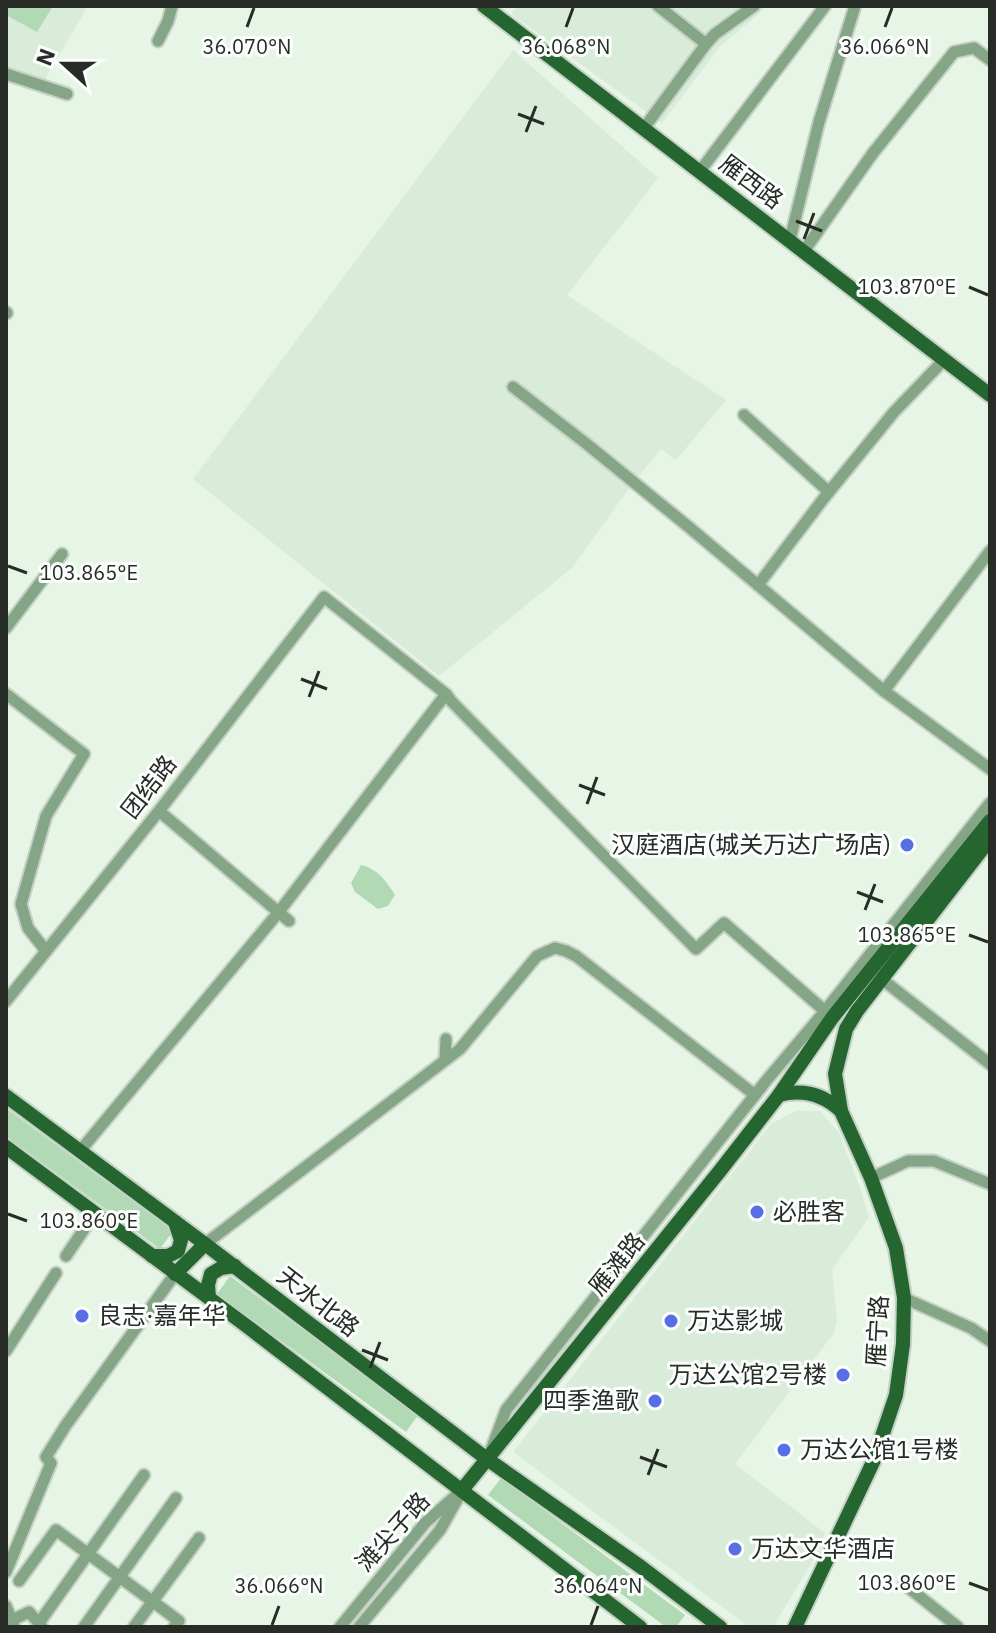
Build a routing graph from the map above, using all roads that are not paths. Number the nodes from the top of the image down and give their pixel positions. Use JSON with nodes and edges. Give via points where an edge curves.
{"nodes":[{"id":1,"x":172,"y":6,"type":"edge"},
{"id":2,"x":484,"y":6,"type":"edge"},
{"id":3,"x":658,"y":6,"type":"edge"},
{"id":4,"x":754,"y":6,"type":"edge"},
{"id":5,"x":825,"y":6,"type":"edge"},
{"id":6,"x":855,"y":6,"type":"edge"},
{"id":7,"x":158,"y":41,"type":"dead end"},
{"id":8,"x":706,"y":44,"type":"junction"},
{"id":9,"x":990,"y":60,"type":"edge"},
{"id":10,"x":6,"y":74,"type":"edge"},
{"id":11,"x":67,"y":94,"type":"dead end"},
{"id":12,"x":644,"y":128,"type":"junction"},
{"id":13,"x":700,"y":171,"type":"junction"},
{"id":14,"x":790,"y":240,"type":"junction"},
{"id":15,"x":804,"y":251,"type":"junction"},
{"id":16,"x":945,"y":359,"type":"junction"},
{"id":17,"x":513,"y":387,"type":"dead end"},
{"id":18,"x":990,"y":395,"type":"edge"},
{"id":19,"x":744,"y":415,"type":"dead end"},
{"id":20,"x":829,"y":492,"type":"junction"},
{"id":21,"x":990,"y":551,"type":"edge"},
{"id":22,"x":62,"y":554,"type":"dead end"},
{"id":23,"x":758,"y":585,"type":"junction"},
{"id":24,"x":6,"y":628,"type":"edge"},
{"id":25,"x":884,"y":691,"type":"junction"},
{"id":26,"x":6,"y":694,"type":"edge"},
{"id":27,"x":446,"y":694,"type":"junction"},
{"id":28,"x":990,"y":769,"type":"edge"},
{"id":29,"x":990,"y":803,"type":"edge"},
{"id":30,"x":159,"y":811,"type":"junction"},
{"id":31,"x":990,"y":821,"type":"edge"},
{"id":32,"x":990,"y":839,"type":"edge"},
{"id":33,"x":278,"y":913,"type":"junction"},
{"id":34,"x":289,"y":921,"type":"dead end"},
{"id":35,"x":46,"y":951,"type":"junction"},
{"id":36,"x":883,"y":980,"type":"junction"},
{"id":37,"x":6,"y":1001,"type":"edge"},
{"id":38,"x":828,"y":1015,"type":"junction"},
{"id":39,"x":446,"y":1039,"type":"dead end"},
{"id":40,"x":445,"y":1060,"type":"junction"},
{"id":41,"x":990,"y":1064,"type":"edge"},
{"id":42,"x":755,"y":1095,"type":"junction"},
{"id":43,"x":779,"y":1095,"type":"junction"},
{"id":44,"x":6,"y":1096,"type":"edge"},
{"id":45,"x":841,"y":1111,"type":"junction"},
{"id":46,"x":6,"y":1147,"type":"edge"},
{"id":47,"x":80,"y":1151,"type":"junction"},
{"id":48,"x":871,"y":1178,"type":"junction"},
{"id":49,"x":990,"y":1184,"type":"edge"},
{"id":50,"x":95,"y":1213,"type":"junction"},
{"id":51,"x":175,"y":1222,"type":"junction"},
{"id":52,"x":205,"y":1244,"type":"junction"},
{"id":53,"x":66,"y":1256,"type":"dead end"},
{"id":54,"x":152,"y":1256,"type":"junction"},
{"id":55,"x":235,"y":1266,"type":"junction"},
{"id":56,"x":56,"y":1273,"type":"dead end"},
{"id":57,"x":175,"y":1274,"type":"junction"},
{"id":58,"x":209,"y":1298,"type":"junction"},
{"id":59,"x":904,"y":1298,"type":"junction"},
{"id":60,"x":990,"y":1341,"type":"edge"},
{"id":61,"x":6,"y":1351,"type":"edge"},
{"id":62,"x":487,"y":1459,"type":"junction"},
{"id":63,"x":144,"y":1475,"type":"dead end"},
{"id":64,"x":462,"y":1490,"type":"junction"},
{"id":65,"x":176,"y":1498,"type":"dead end"},
{"id":66,"x":199,"y":1538,"type":"dead end"},
{"id":67,"x":88,"y":1553,"type":"junction"},
{"id":68,"x":6,"y":1572,"type":"edge"},
{"id":69,"x":120,"y":1577,"type":"junction"},
{"id":70,"x":19,"y":1581,"type":"dead end"},
{"id":71,"x":904,"y":1584,"type":"dead end"},
{"id":72,"x":153,"y":1601,"type":"junction"},
{"id":73,"x":6,"y":1606,"type":"edge"},
{"id":74,"x":13,"y":1624,"type":"edge"},
{"id":75,"x":41,"y":1625,"type":"edge"},
{"id":76,"x":84,"y":1627,"type":"edge"},
{"id":77,"x":134,"y":1627,"type":"edge"},
{"id":78,"x":174,"y":1627,"type":"edge"},
{"id":79,"x":340,"y":1627,"type":"edge"},
{"id":80,"x":359,"y":1627,"type":"edge"},
{"id":81,"x":640,"y":1627,"type":"edge"},
{"id":82,"x":720,"y":1627,"type":"edge"},
{"id":83,"x":795,"y":1627,"type":"edge"},
{"id":84,"x":958,"y":1627,"type":"edge"}],
"edges":[{"from":1,"to":7,"type":"street"},
{"from":2,"to":12,"type":"main road","name":"雁西路"},
{"from":3,"to":8,"type":"street"},
{"from":4,"to":8,"type":"street"},
{"from":5,"to":13,"type":"street"},
{"from":6,"to":14,"type":"street"},
{"from":8,"to":12,"type":"street"},
{"from":9,"to":15,"type":"street","via":[[974,48],[954,52]]},
{"from":10,"to":11,"type":"street"},
{"from":12,"to":13,"type":"main road","name":"雁西路"},
{"from":13,"to":14,"type":"main road","name":"雁西路"},
{"from":14,"to":15,"type":"main road","name":"雁西路"},
{"from":15,"to":16,"type":"main road","name":"雁西路"},
{"from":16,"to":18,"type":"main road","name":"雁西路"},
{"from":16,"to":20,"type":"street"},
{"from":17,"to":23,"type":"street"},
{"from":19,"to":20,"type":"street"},
{"from":20,"to":23,"type":"street"},
{"from":21,"to":25,"type":"street"},
{"from":22,"to":24,"type":"street"},
{"from":23,"to":25,"type":"street"},
{"from":25,"to":28,"type":"street"},
{"from":26,"to":35,"type":"street","via":[[84,754],[46,816],[21,904],[28,928]]},
{"from":27,"to":30,"type":"street","name":"团结路","via":[[324,597]]},
{"from":27,"to":33,"type":"street"},
{"from":27,"to":38,"type":"street","via":[[696,949],[724,923]]},
{"from":29,"to":38,"type":"street"},
{"from":30,"to":33,"type":"street"},
{"from":30,"to":35,"type":"street","name":"团结路"},
{"from":31,"to":38,"type":"main road","name":"雁滩路"},
{"from":32,"to":36,"type":"main road"},
{"from":33,"to":34,"type":"street"},
{"from":33,"to":47,"type":"street"},
{"from":35,"to":37,"type":"street","name":"团结路"},
{"from":36,"to":41,"type":"street"},
{"from":36,"to":45,"type":"main road","name":"雁宁路","via":[[846,1029],[835,1074]]},
{"from":38,"to":42,"type":"street"},
{"from":38,"to":43,"type":"main road","name":"雁滩路"},
{"from":39,"to":40,"type":"street"},
{"from":40,"to":42,"type":"street","via":[[537,956],[555,948],[576,956]]},
{"from":40,"to":52,"type":"street"},
{"from":42,"to":62,"type":"street","via":[[506,1410]]},
{"from":43,"to":45,"type":"main road","via":[[812,1094]]},
{"from":43,"to":62,"type":"main road","name":"雁滩路"},
{"from":44,"to":47,"type":"main road","name":"天水北路"},
{"from":45,"to":48,"type":"main road","name":"雁宁路"},
{"from":46,"to":50,"type":"main road"},
{"from":47,"to":51,"type":"main road","name":"天水北路"},
{"from":48,"to":49,"type":"street","via":[[908,1161],[934,1161]]},
{"from":48,"to":59,"type":"main road","name":"雁宁路","via":[[896,1248]]},
{"from":50,"to":53,"type":"street"},
{"from":50,"to":54,"type":"main road"},
{"from":51,"to":52,"type":"main road","name":"天水北路"},
{"from":51,"to":54,"type":"main road","via":[[181,1240],[178,1251]]},
{"from":52,"to":55,"type":"main road","name":"天水北路"},
{"from":52,"to":57,"type":"main road"},
{"from":54,"to":57,"type":"main road"},
{"from":55,"to":58,"type":"main road","via":[[211,1274]]},
{"from":55,"to":62,"type":"main road","name":"天水北路"},
{"from":56,"to":61,"type":"street"},
{"from":57,"to":58,"type":"main road"},
{"from":57,"to":68,"type":"street","via":[[46,1457],[51,1463]]},
{"from":58,"to":64,"type":"main road"},
{"from":59,"to":60,"type":"street"},
{"from":59,"to":83,"type":"main road","name":"雁宁路","via":[[896,1395],[874,1460]]},
{"from":62,"to":64,"type":"main road","name":"雁滩路"},
{"from":62,"to":82,"type":"main road","name":"天水北路"},
{"from":63,"to":67,"type":"street"},
{"from":64,"to":79,"type":"street","name":"滩尖子路","via":[[425,1523]]},
{"from":64,"to":80,"type":"street","name":"滩尖子路","via":[[440,1530]]},
{"from":64,"to":81,"type":"main road"},
{"from":65,"to":69,"type":"street"},
{"from":66,"to":72,"type":"street"},
{"from":67,"to":69,"type":"street"},
{"from":67,"to":70,"type":"street","via":[[56,1530]]},
{"from":67,"to":75,"type":"street"},
{"from":69,"to":72,"type":"street"},
{"from":69,"to":76,"type":"street"},
{"from":71,"to":84,"type":"street"},
{"from":72,"to":77,"type":"street"},
{"from":72,"to":78,"type":"street","via":[[179,1621]]},
{"from":73,"to":74,"type":"street"},
{"from":74,"to":75,"type":"street","via":[[29,1612]]}]}
